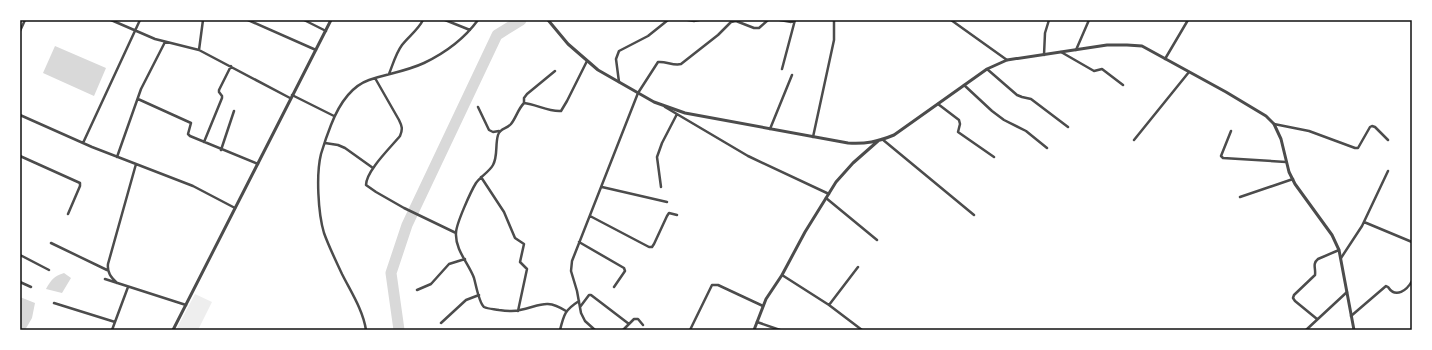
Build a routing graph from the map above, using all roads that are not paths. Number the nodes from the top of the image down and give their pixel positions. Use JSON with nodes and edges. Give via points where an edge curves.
{"nodes":[{"id":1,"x":25,"y":20,"type":"edge"},
{"id":2,"x":111,"y":20,"type":"edge"},
{"id":3,"x":140,"y":20,"type":"edge"},
{"id":4,"x":203,"y":20,"type":"edge"},
{"id":5,"x":248,"y":20,"type":"edge"},
{"id":6,"x":304,"y":20,"type":"edge"},
{"id":7,"x":331,"y":20,"type":"edge"},
{"id":8,"x":423,"y":20,"type":"edge"},
{"id":9,"x":445,"y":20,"type":"edge"},
{"id":10,"x":478,"y":20,"type":"edge"},
{"id":11,"x":548,"y":20,"type":"edge"},
{"id":12,"x":668,"y":20,"type":"edge"},
{"id":13,"x":688,"y":20,"type":"edge"},
{"id":14,"x":699,"y":20,"type":"edge"},
{"id":15,"x":768,"y":20,"type":"edge"},
{"id":16,"x":780,"y":20,"type":"edge"},
{"id":17,"x":795,"y":20,"type":"edge"},
{"id":18,"x":834,"y":20,"type":"edge"},
{"id":19,"x":952,"y":20,"type":"edge"},
{"id":20,"x":1049,"y":20,"type":"edge"},
{"id":21,"x":1089,"y":20,"type":"edge"},
{"id":22,"x":1188,"y":20,"type":"edge"},
{"id":23,"x":731,"y":21,"type":"edge"},
{"id":24,"x":134,"y":30,"type":"junction"},
{"id":25,"x":470,"y":30,"type":"junction"},
{"id":26,"x":20,"y":31,"type":"edge"},
{"id":27,"x":326,"y":31,"type":"junction"},
{"id":28,"x":165,"y":42,"type":"junction"},
{"id":29,"x":199,"y":50,"type":"junction"},
{"id":30,"x":316,"y":50,"type":"junction"},
{"id":31,"x":1076,"y":50,"type":"junction"},
{"id":32,"x":1061,"y":52,"type":"junction"},
{"id":33,"x":1044,"y":55,"type":"junction"},
{"id":34,"x":1165,"y":59,"type":"junction"},
{"id":35,"x":1007,"y":60,"type":"junction"},
{"id":36,"x":587,"y":61,"type":"junction"},
{"id":37,"x":231,"y":66,"type":"junction"},
{"id":38,"x":782,"y":69,"type":"dead end"},
{"id":39,"x":987,"y":69,"type":"junction"},
{"id":40,"x":555,"y":71,"type":"dead end"},
{"id":41,"x":1188,"y":72,"type":"junction"},
{"id":42,"x":389,"y":74,"type":"junction"},
{"id":43,"x":792,"y":75,"type":"dead end"},
{"id":44,"x":375,"y":78,"type":"junction"},
{"id":45,"x":619,"y":83,"type":"junction"},
{"id":46,"x":964,"y":85,"type":"junction"},
{"id":47,"x":1123,"y":85,"type":"dead end"},
{"id":48,"x":638,"y":93,"type":"junction"},
{"id":49,"x":291,"y":96,"type":"junction"},
{"id":50,"x":138,"y":98,"type":"junction"},
{"id":51,"x":524,"y":103,"type":"junction"},
{"id":52,"x":938,"y":104,"type":"junction"},
{"id":53,"x":662,"y":105,"type":"junction"},
{"id":54,"x":478,"y":107,"type":"dead end"},
{"id":55,"x":234,"y":111,"type":"dead end"},
{"id":56,"x":677,"y":114,"type":"junction"},
{"id":57,"x":20,"y":115,"type":"edge"},
{"id":58,"x":335,"y":116,"type":"junction"},
{"id":59,"x":1274,"y":124,"type":"junction"},
{"id":60,"x":1068,"y":127,"type":"dead end"},
{"id":61,"x":770,"y":129,"type":"junction"},
{"id":62,"x":500,"y":131,"type":"junction"},
{"id":63,"x":1231,"y":131,"type":"dead end"},
{"id":64,"x":813,"y":137,"type":"junction"},
{"id":65,"x":882,"y":140,"type":"junction"},
{"id":66,"x":1134,"y":140,"type":"dead end"},
{"id":67,"x":1388,"y":140,"type":"dead end"},
{"id":68,"x":878,"y":141,"type":"junction"},
{"id":69,"x":204,"y":142,"type":"junction"},
{"id":70,"x":83,"y":143,"type":"junction"},
{"id":71,"x":325,"y":143,"type":"junction"},
{"id":72,"x":1047,"y":148,"type":"dead end"},
{"id":73,"x":221,"y":150,"type":"junction"},
{"id":74,"x":20,"y":156,"type":"edge"},
{"id":75,"x":118,"y":157,"type":"junction"},
{"id":76,"x":994,"y":157,"type":"dead end"},
{"id":77,"x":1287,"y":162,"type":"junction"},
{"id":78,"x":136,"y":164,"type":"junction"},
{"id":79,"x":258,"y":164,"type":"junction"},
{"id":80,"x":373,"y":168,"type":"junction"},
{"id":81,"x":1388,"y":171,"type":"dead end"},
{"id":82,"x":481,"y":178,"type":"junction"},
{"id":83,"x":1293,"y":179,"type":"junction"},
{"id":84,"x":602,"y":187,"type":"junction"},
{"id":85,"x":661,"y":187,"type":"dead end"},
{"id":86,"x":829,"y":194,"type":"junction"},
{"id":87,"x":1240,"y":197,"type":"dead end"},
{"id":88,"x":826,"y":198,"type":"junction"},
{"id":89,"x":667,"y":202,"type":"dead end"},
{"id":90,"x":235,"y":208,"type":"junction"},
{"id":91,"x":68,"y":214,"type":"dead end"},
{"id":92,"x":677,"y":215,"type":"dead end"},
{"id":93,"x":974,"y":215,"type":"dead end"},
{"id":94,"x":590,"y":216,"type":"junction"},
{"id":95,"x":1364,"y":222,"type":"junction"},
{"id":96,"x":456,"y":233,"type":"junction"},
{"id":97,"x":877,"y":240,"type":"dead end"},
{"id":98,"x":579,"y":242,"type":"junction"},
{"id":99,"x":1412,"y":242,"type":"edge"},
{"id":100,"x":51,"y":243,"type":"dead end"},
{"id":101,"x":1339,"y":250,"type":"junction"},
{"id":102,"x":20,"y":255,"type":"edge"},
{"id":103,"x":1341,"y":258,"type":"junction"},
{"id":104,"x":465,"y":259,"type":"junction"},
{"id":105,"x":858,"y":267,"type":"dead end"},
{"id":106,"x":49,"y":270,"type":"dead end"},
{"id":107,"x":107,"y":270,"type":"junction"},
{"id":108,"x":782,"y":275,"type":"junction"},
{"id":109,"x":105,"y":279,"type":"dead end"},
{"id":110,"x":1412,"y":280,"type":"edge"},
{"id":111,"x":20,"y":282,"type":"edge"},
{"id":112,"x":117,"y":283,"type":"junction"},
{"id":113,"x":31,"y":287,"type":"dead end"},
{"id":114,"x":128,"y":287,"type":"junction"},
{"id":115,"x":614,"y":287,"type":"dead end"},
{"id":116,"x":417,"y":290,"type":"dead end"},
{"id":117,"x":1347,"y":292,"type":"junction"},
{"id":118,"x":479,"y":294,"type":"junction"},
{"id":119,"x":579,"y":301,"type":"junction"},
{"id":120,"x":54,"y":303,"type":"dead end"},
{"id":121,"x":186,"y":305,"type":"junction"},
{"id":122,"x":829,"y":305,"type":"junction"},
{"id":123,"x":763,"y":306,"type":"junction"},
{"id":124,"x":580,"y":308,"type":"junction"},
{"id":125,"x":518,"y":311,"type":"junction"},
{"id":126,"x":566,"y":311,"type":"junction"},
{"id":127,"x":1351,"y":316,"type":"junction"},
{"id":128,"x":1317,"y":319,"type":"junction"},
{"id":129,"x":115,"y":322,"type":"junction"},
{"id":130,"x":757,"y":322,"type":"junction"},
{"id":131,"x":441,"y":323,"type":"dead end"},
{"id":132,"x":629,"y":324,"type":"junction"},
{"id":133,"x":643,"y":325,"type":"dead end"},
{"id":134,"x":112,"y":330,"type":"edge"},
{"id":135,"x":173,"y":330,"type":"edge"},
{"id":136,"x":366,"y":330,"type":"edge"},
{"id":137,"x":560,"y":330,"type":"edge"},
{"id":138,"x":595,"y":330,"type":"edge"},
{"id":139,"x":623,"y":330,"type":"edge"},
{"id":140,"x":690,"y":330,"type":"edge"},
{"id":141,"x":754,"y":330,"type":"edge"},
{"id":142,"x":780,"y":330,"type":"edge"},
{"id":143,"x":862,"y":330,"type":"edge"},
{"id":144,"x":1306,"y":330,"type":"edge"},
{"id":145,"x":1354,"y":330,"type":"edge"}],
"edges":[{"from":1,"to":26,"type":"street"},
{"from":2,"to":24,"type":"street"},
{"from":3,"to":24,"type":"street"},
{"from":4,"to":29,"type":"street"},
{"from":5,"to":30,"type":"street"},
{"from":6,"to":27,"type":"street"},
{"from":7,"to":27,"type":"street"},
{"from":8,"to":42,"type":"street","via":[[397,53]]},
{"from":9,"to":25,"type":"street"},
{"from":10,"to":25,"type":"street"},
{"from":11,"to":36,"type":"street","via":[[568,44]]},
{"from":12,"to":45,"type":"street","via":[[648,36],[618,51],[616,60]]},
{"from":13,"to":14,"type":"street"},
{"from":15,"to":23,"type":"street","via":[[759,28]]},
{"from":16,"to":17,"type":"street"},
{"from":17,"to":38,"type":"street"},
{"from":18,"to":64,"type":"street","via":[[834,40]]},
{"from":19,"to":35,"type":"street"},
{"from":20,"to":33,"type":"street","via":[[1045,33]]},
{"from":21,"to":31,"type":"street"},
{"from":22,"to":34,"type":"street"},
{"from":23,"to":48,"type":"street","via":[[718,35],[681,64],[658,62]]},
{"from":24,"to":28,"type":"street"},
{"from":24,"to":70,"type":"street"},
{"from":25,"to":42,"type":"street","via":[[443,53],[423,64]]},
{"from":27,"to":30,"type":"street"},
{"from":28,"to":29,"type":"street"},
{"from":28,"to":50,"type":"street"},
{"from":29,"to":37,"type":"street"},
{"from":30,"to":49,"type":"street"},
{"from":31,"to":32,"type":"street"},
{"from":31,"to":34,"type":"street","via":[[1107,45],[1142,46]]},
{"from":32,"to":33,"type":"street"},
{"from":32,"to":47,"type":"street","via":[[1094,71],[1102,69]]},
{"from":33,"to":35,"type":"street"},
{"from":34,"to":41,"type":"street"},
{"from":35,"to":39,"type":"street"},
{"from":36,"to":45,"type":"street"},
{"from":36,"to":51,"type":"street","via":[[568,102],[561,111],[555,112]]},
{"from":37,"to":49,"type":"street"},
{"from":37,"to":69,"type":"street","via":[[219,90],[222,98]]},
{"from":39,"to":46,"type":"street"},
{"from":39,"to":60,"type":"street","via":[[1017,95],[1031,99]]},
{"from":40,"to":51,"type":"street","via":[[527,94]]},
{"from":41,"to":59,"type":"street","via":[[1266,116]]},
{"from":41,"to":66,"type":"street"},
{"from":42,"to":44,"type":"street"},
{"from":43,"to":61,"type":"street"},
{"from":44,"to":58,"type":"street","via":[[353,89]]},
{"from":44,"to":80,"type":"street","via":[[402,127],[400,136]]},
{"from":45,"to":48,"type":"street"},
{"from":46,"to":52,"type":"street"},
{"from":46,"to":72,"type":"street","via":[[992,111],[1026,131]]},
{"from":48,"to":53,"type":"street"},
{"from":48,"to":84,"type":"street"},
{"from":49,"to":58,"type":"street"},
{"from":49,"to":79,"type":"street"},
{"from":50,"to":69,"type":"street","via":[[191,122],[188,134]]},
{"from":50,"to":75,"type":"street"},
{"from":51,"to":62,"type":"street","via":[[510,125]]},
{"from":52,"to":65,"type":"street","via":[[894,135]]},
{"from":52,"to":76,"type":"street","via":[[959,120],[958,132]]},
{"from":53,"to":56,"type":"street"},
{"from":53,"to":61,"type":"street","via":[[685,113]]},
{"from":54,"to":62,"type":"street","via":[[489,130]]},
{"from":55,"to":73,"type":"street"},
{"from":56,"to":85,"type":"street","via":[[657,156]]},
{"from":56,"to":86,"type":"street","via":[[748,156]]},
{"from":57,"to":70,"type":"street"},
{"from":58,"to":71,"type":"street"},
{"from":59,"to":67,"type":"street","via":[[1309,131],[1355,148],[1358,148],[1372,126]]},
{"from":59,"to":77,"type":"street"},
{"from":61,"to":64,"type":"street"},
{"from":62,"to":82,"type":"street","via":[[495,161]]},
{"from":63,"to":77,"type":"street","via":[[1222,152],[1223,158]]},
{"from":64,"to":68,"type":"street","via":[[848,144]]},
{"from":65,"to":68,"type":"street"},
{"from":65,"to":93,"type":"street"},
{"from":68,"to":86,"type":"street","via":[[843,173]]},
{"from":69,"to":73,"type":"street"},
{"from":70,"to":75,"type":"street"},
{"from":71,"to":80,"type":"street","via":[[345,148]]},
{"from":71,"to":136,"type":"street","via":[[321,155],[319,193],[323,231],[362,314]]},
{"from":73,"to":79,"type":"street"},
{"from":74,"to":91,"type":"street","via":[[80,183]]},
{"from":75,"to":78,"type":"street"},
{"from":77,"to":83,"type":"street"},
{"from":78,"to":90,"type":"street","via":[[192,186]]},
{"from":78,"to":107,"type":"street"},
{"from":79,"to":90,"type":"street"},
{"from":80,"to":96,"type":"street","via":[[366,185],[404,208]]},
{"from":81,"to":95,"type":"street"},
{"from":82,"to":96,"type":"street","via":[[472,190]]},
{"from":82,"to":125,"type":"street","via":[[504,212],[515,238],[524,244],[520,262],[527,269]]},
{"from":83,"to":87,"type":"street"},
{"from":83,"to":101,"type":"street","via":[[1332,235]]},
{"from":84,"to":89,"type":"street"},
{"from":84,"to":94,"type":"street"},
{"from":86,"to":88,"type":"street"},
{"from":88,"to":97,"type":"street"},
{"from":88,"to":108,"type":"street"},
{"from":90,"to":121,"type":"street"},
{"from":92,"to":94,"type":"street","via":[[669,213],[652,247]]},
{"from":94,"to":98,"type":"street"},
{"from":95,"to":99,"type":"street"},
{"from":95,"to":103,"type":"street"},
{"from":96,"to":104,"type":"street"},
{"from":98,"to":115,"type":"street","via":[[624,268],[625,271]]},
{"from":98,"to":119,"type":"street","via":[[571,270]]},
{"from":100,"to":107,"type":"street"},
{"from":101,"to":103,"type":"street"},
{"from":101,"to":128,"type":"street","via":[[1315,261],[1315,275],[1293,298]]},
{"from":102,"to":106,"type":"street"},
{"from":103,"to":117,"type":"street"},
{"from":104,"to":116,"type":"street","via":[[449,264],[431,284]]},
{"from":104,"to":118,"type":"street"},
{"from":105,"to":122,"type":"street"},
{"from":107,"to":112,"type":"street"},
{"from":108,"to":122,"type":"street"},
{"from":108,"to":123,"type":"street"},
{"from":109,"to":112,"type":"street"},
{"from":110,"to":127,"type":"street","via":[[1398,293],[1391,292],[1386,286]]},
{"from":111,"to":113,"type":"street"},
{"from":112,"to":114,"type":"street"},
{"from":114,"to":121,"type":"street"},
{"from":114,"to":129,"type":"street"},
{"from":117,"to":127,"type":"street"},
{"from":117,"to":128,"type":"street"},
{"from":118,"to":125,"type":"street","via":[[484,307]]},
{"from":118,"to":131,"type":"street","via":[[466,300]]},
{"from":119,"to":124,"type":"street"},
{"from":119,"to":126,"type":"street"},
{"from":120,"to":129,"type":"street"},
{"from":121,"to":135,"type":"street"},
{"from":122,"to":143,"type":"street"},
{"from":123,"to":130,"type":"street"},
{"from":123,"to":140,"type":"street","via":[[718,285],[712,285]]},
{"from":124,"to":132,"type":"street","via":[[591,295]]},
{"from":124,"to":138,"type":"street","via":[[584,321]]},
{"from":125,"to":126,"type":"street","via":[[548,304]]},
{"from":126,"to":137,"type":"street"},
{"from":127,"to":145,"type":"street"},
{"from":128,"to":144,"type":"street"},
{"from":129,"to":134,"type":"street"},
{"from":130,"to":141,"type":"street"},
{"from":130,"to":142,"type":"street"},
{"from":132,"to":133,"type":"street","via":[[638,319]]},
{"from":132,"to":139,"type":"street"}]}
